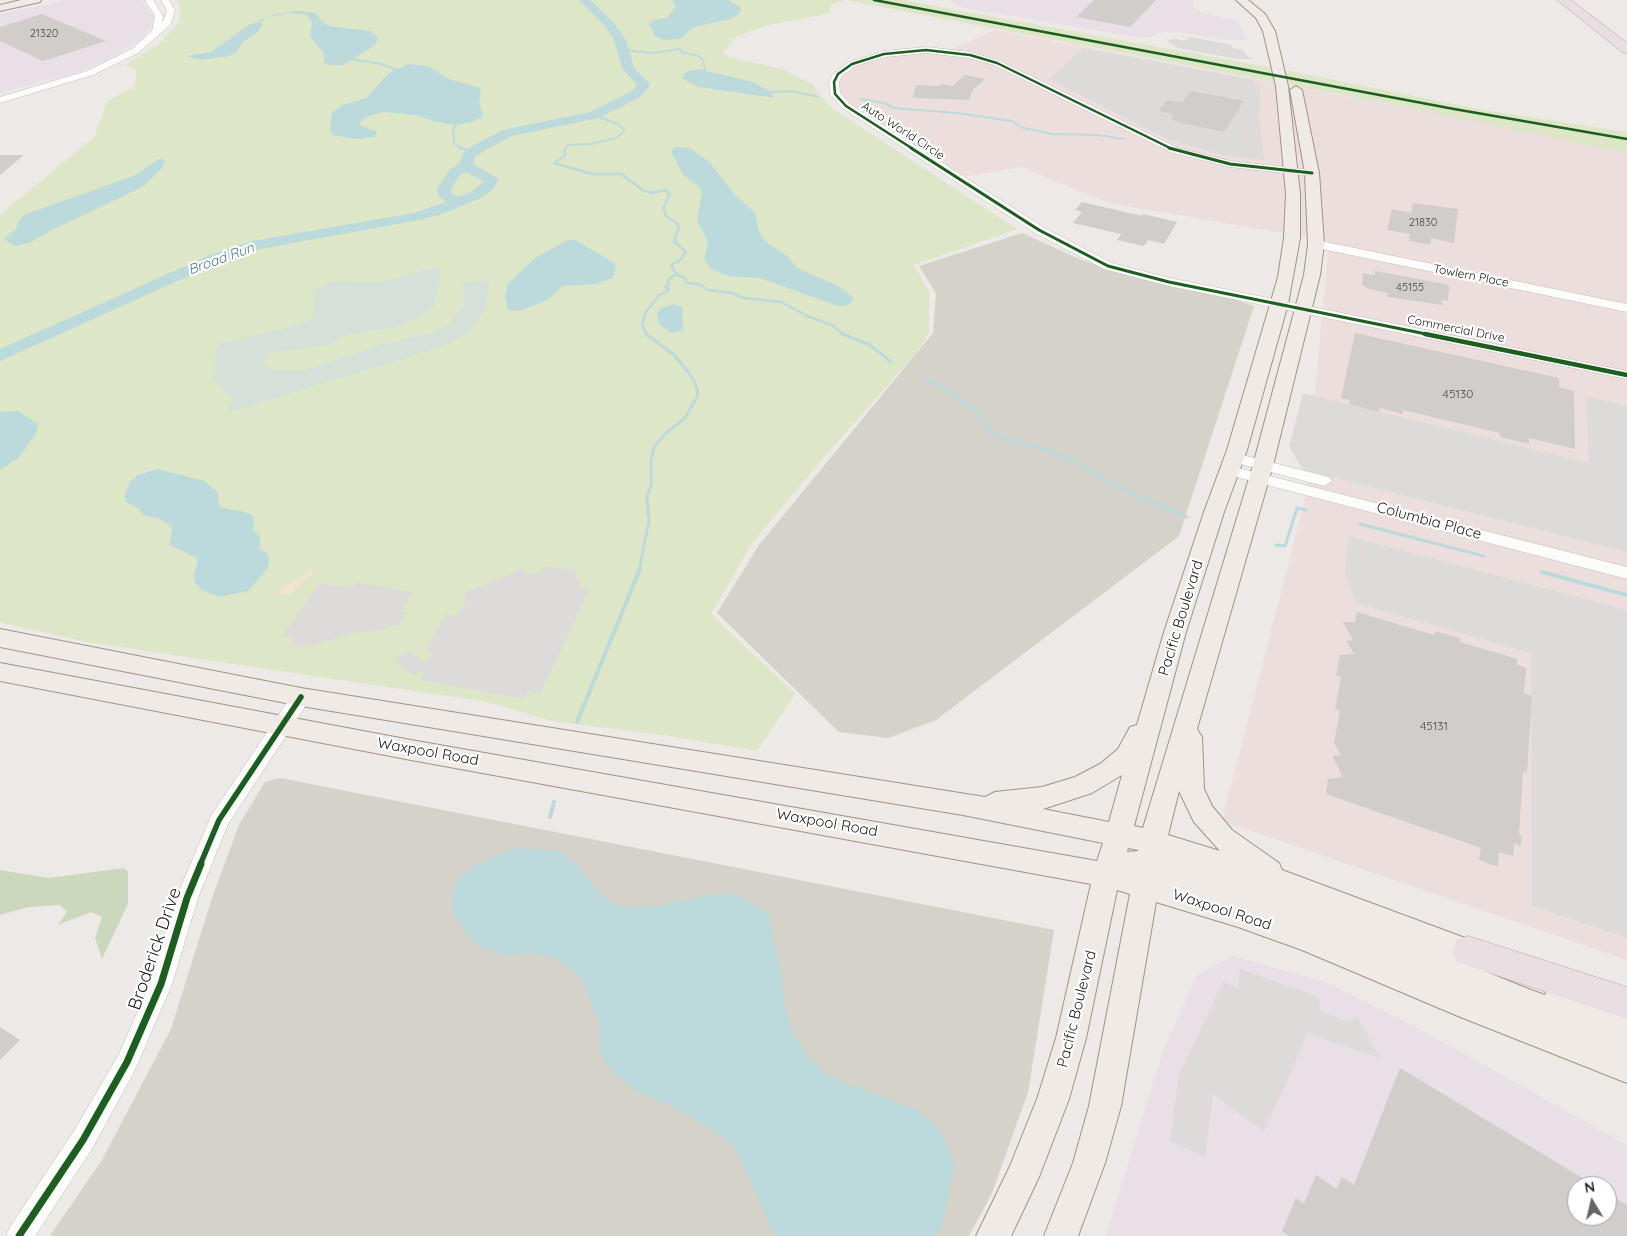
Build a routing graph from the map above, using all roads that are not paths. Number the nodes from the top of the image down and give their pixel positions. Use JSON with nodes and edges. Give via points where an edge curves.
{"nodes":[{"id":1,"x":4,"y":0,"type":"edge"},
{"id":2,"x":36,"y":0,"type":"edge"},
{"id":3,"x":149,"y":0,"type":"edge"},
{"id":4,"x":165,"y":0,"type":"edge"},
{"id":5,"x":1241,"y":0,"type":"edge"},
{"id":6,"x":1258,"y":0,"type":"edge"},
{"id":7,"x":1563,"y":0,"type":"edge"},
{"id":8,"x":1581,"y":0,"type":"edge"},
{"id":9,"x":0,"y":1,"type":"edge"},
{"id":10,"x":0,"y":8,"type":"edge"},
{"id":11,"x":1274,"y":15,"type":"dead end"},
{"id":12,"x":156,"y":34,"type":"junction"},
{"id":13,"x":1627,"y":34,"type":"edge"},
{"id":14,"x":1627,"y":50,"type":"edge"},
{"id":15,"x":1293,"y":68,"type":"dead end"},
{"id":16,"x":1289,"y":88,"type":"junction"},
{"id":17,"x":0,"y":100,"type":"edge"},
{"id":18,"x":1292,"y":171,"type":"junction"},
{"id":19,"x":1312,"y":173,"type":"junction"},
{"id":20,"x":1316,"y":244,"type":"junction"},
{"id":21,"x":1281,"y":300,"type":"junction"},
{"id":22,"x":1305,"y":305,"type":"junction"},
{"id":23,"x":1627,"y":308,"type":"edge"},
{"id":24,"x":1627,"y":366,"type":"edge"},
{"id":25,"x":1627,"y":375,"type":"edge"},
{"id":26,"x":1232,"y":464,"type":"junction"},
{"id":27,"x":1261,"y":471,"type":"junction"},
{"id":28,"x":1627,"y":560,"type":"edge"},
{"id":29,"x":1627,"y":573,"type":"edge"},
{"id":30,"x":0,"y":638,"type":"edge"},
{"id":31,"x":0,"y":672,"type":"edge"},
{"id":32,"x":1161,"y":686,"type":"junction"},
{"id":33,"x":301,"y":697,"type":"junction"},
{"id":34,"x":1191,"y":710,"type":"junction"},
{"id":35,"x":282,"y":725,"type":"junction"},
{"id":36,"x":963,"y":804,"type":"junction"},
{"id":37,"x":1119,"y":835,"type":"junction"},
{"id":38,"x":1150,"y":863,"type":"junction"},
{"id":39,"x":1107,"y":875,"type":"junction"},
{"id":40,"x":1281,"y":882,"type":"junction"},
{"id":41,"x":1468,"y":951,"type":"junction"},
{"id":42,"x":1627,"y":1003,"type":"edge"},
{"id":43,"x":1627,"y":1021,"type":"edge"},
{"id":44,"x":1627,"y":1041,"type":"edge"},
{"id":45,"x":1627,"y":1068,"type":"edge"},
{"id":46,"x":19,"y":1236,"type":"edge"},
{"id":47,"x":993,"y":1236,"type":"edge"},
{"id":48,"x":1061,"y":1236,"type":"edge"}],
"edges":[{"from":1,"to":9,"type":"main road"},
{"from":2,"to":10,"type":"main road"},
{"from":3,"to":12,"type":"street","via":[[160,16]]},
{"from":4,"to":12,"type":"street","via":[[171,13],[167,23]]},
{"from":5,"to":16,"type":"main road","name":"Pacific Boulevard","via":[[1254,9],[1266,24],[1278,66]]},
{"from":6,"to":11,"type":"main road"},
{"from":7,"to":14,"type":"highway"},
{"from":8,"to":13,"type":"highway"},
{"from":12,"to":17,"type":"street","via":[[135,51],[90,73]]},
{"from":15,"to":16,"type":"main road","name":"Pacific Boulevard"},
{"from":16,"to":18,"type":"main road","name":"Pacific Boulevard"},
{"from":16,"to":19,"type":"main road","name":"Pacific Boulevard"},
{"from":18,"to":19,"type":"street","name":"Auto World Circle"},
{"from":18,"to":21,"type":"main road","name":"Pacific Boulevard","via":[[1292,238]]},
{"from":18,"to":21,"type":"street","name":"Auto World Circle","via":[[1230,164],[1174,150],[997,63],[970,55],[926,50],[893,52],[859,61],[838,74],[834,82],[840,102],[1071,248],[1108,266],[1148,277]]},
{"from":19,"to":20,"type":"main road","name":"Pacific Boulevard"},
{"from":20,"to":22,"type":"main road","name":"Pacific Boulevard"},
{"from":20,"to":23,"type":"street","name":"Towlern Place"},
{"from":21,"to":22,"type":"street","name":"Commercial Drive"},
{"from":21,"to":26,"type":"main road","name":"Pacific Boulevard"},
{"from":22,"to":24,"type":"street","name":"Commercial Drive"},
{"from":22,"to":25,"type":"street","name":"Commercial Drive"},
{"from":22,"to":27,"type":"main road","name":"Pacific Boulevard"},
{"from":26,"to":27,"type":"street","name":"Columbia Place"},
{"from":26,"to":32,"type":"main road","name":"Pacific Boulevard","via":[[1214,512]]},
{"from":27,"to":28,"type":"street","name":"Columbia Place"},
{"from":27,"to":29,"type":"street","name":"Columbia Place"},
{"from":27,"to":34,"type":"main road","name":"Pacific Boulevard"},
{"from":30,"to":33,"type":"main road","name":"Waxpool Road"},
{"from":31,"to":35,"type":"main road","name":"Waxpool Road"},
{"from":32,"to":36,"type":"main road","via":[[1127,756],[1109,771],[1084,785],[1042,798]]},
{"from":32,"to":37,"type":"main road","name":"Pacific Boulevard"},
{"from":33,"to":35,"type":"street","name":"Broderick Drive"},
{"from":33,"to":36,"type":"main road","name":"Waxpool Road"},
{"from":34,"to":38,"type":"main road","name":"Pacific Boulevard","via":[[1157,822]]},
{"from":34,"to":40,"type":"main road","via":[[1191,789],[1203,814],[1223,838]]},
{"from":35,"to":39,"type":"main road","name":"Waxpool Road"},
{"from":35,"to":46,"type":"street","name":"Broderick Drive","via":[[208,842],[161,984],[111,1092]]},
{"from":36,"to":37,"type":"main road","name":"Waxpool Road"},
{"from":37,"to":38,"type":"main road","name":"Waxpool Road"},
{"from":37,"to":39,"type":"main road","name":"Pacific Boulevard"},
{"from":38,"to":39,"type":"main road","name":"Waxpool Road"},
{"from":38,"to":40,"type":"main road","name":"Waxpool Road"},
{"from":38,"to":44,"type":"main road","via":[[1350,930]]},
{"from":38,"to":45,"type":"main road","name":"Waxpool Road","via":[[1238,914],[1308,939]]},
{"from":38,"to":48,"type":"main road","name":"Pacific Boulevard","via":[[1105,1106],[1089,1163]]},
{"from":39,"to":47,"type":"main road","name":"Pacific Boulevard","via":[[1083,993],[1053,1098],[1022,1177]]},
{"from":40,"to":41,"type":"main road","name":"Waxpool Road"},
{"from":41,"to":42,"type":"highway"},
{"from":41,"to":43,"type":"main road","name":"Waxpool Road","via":[[1532,982]]}]}
